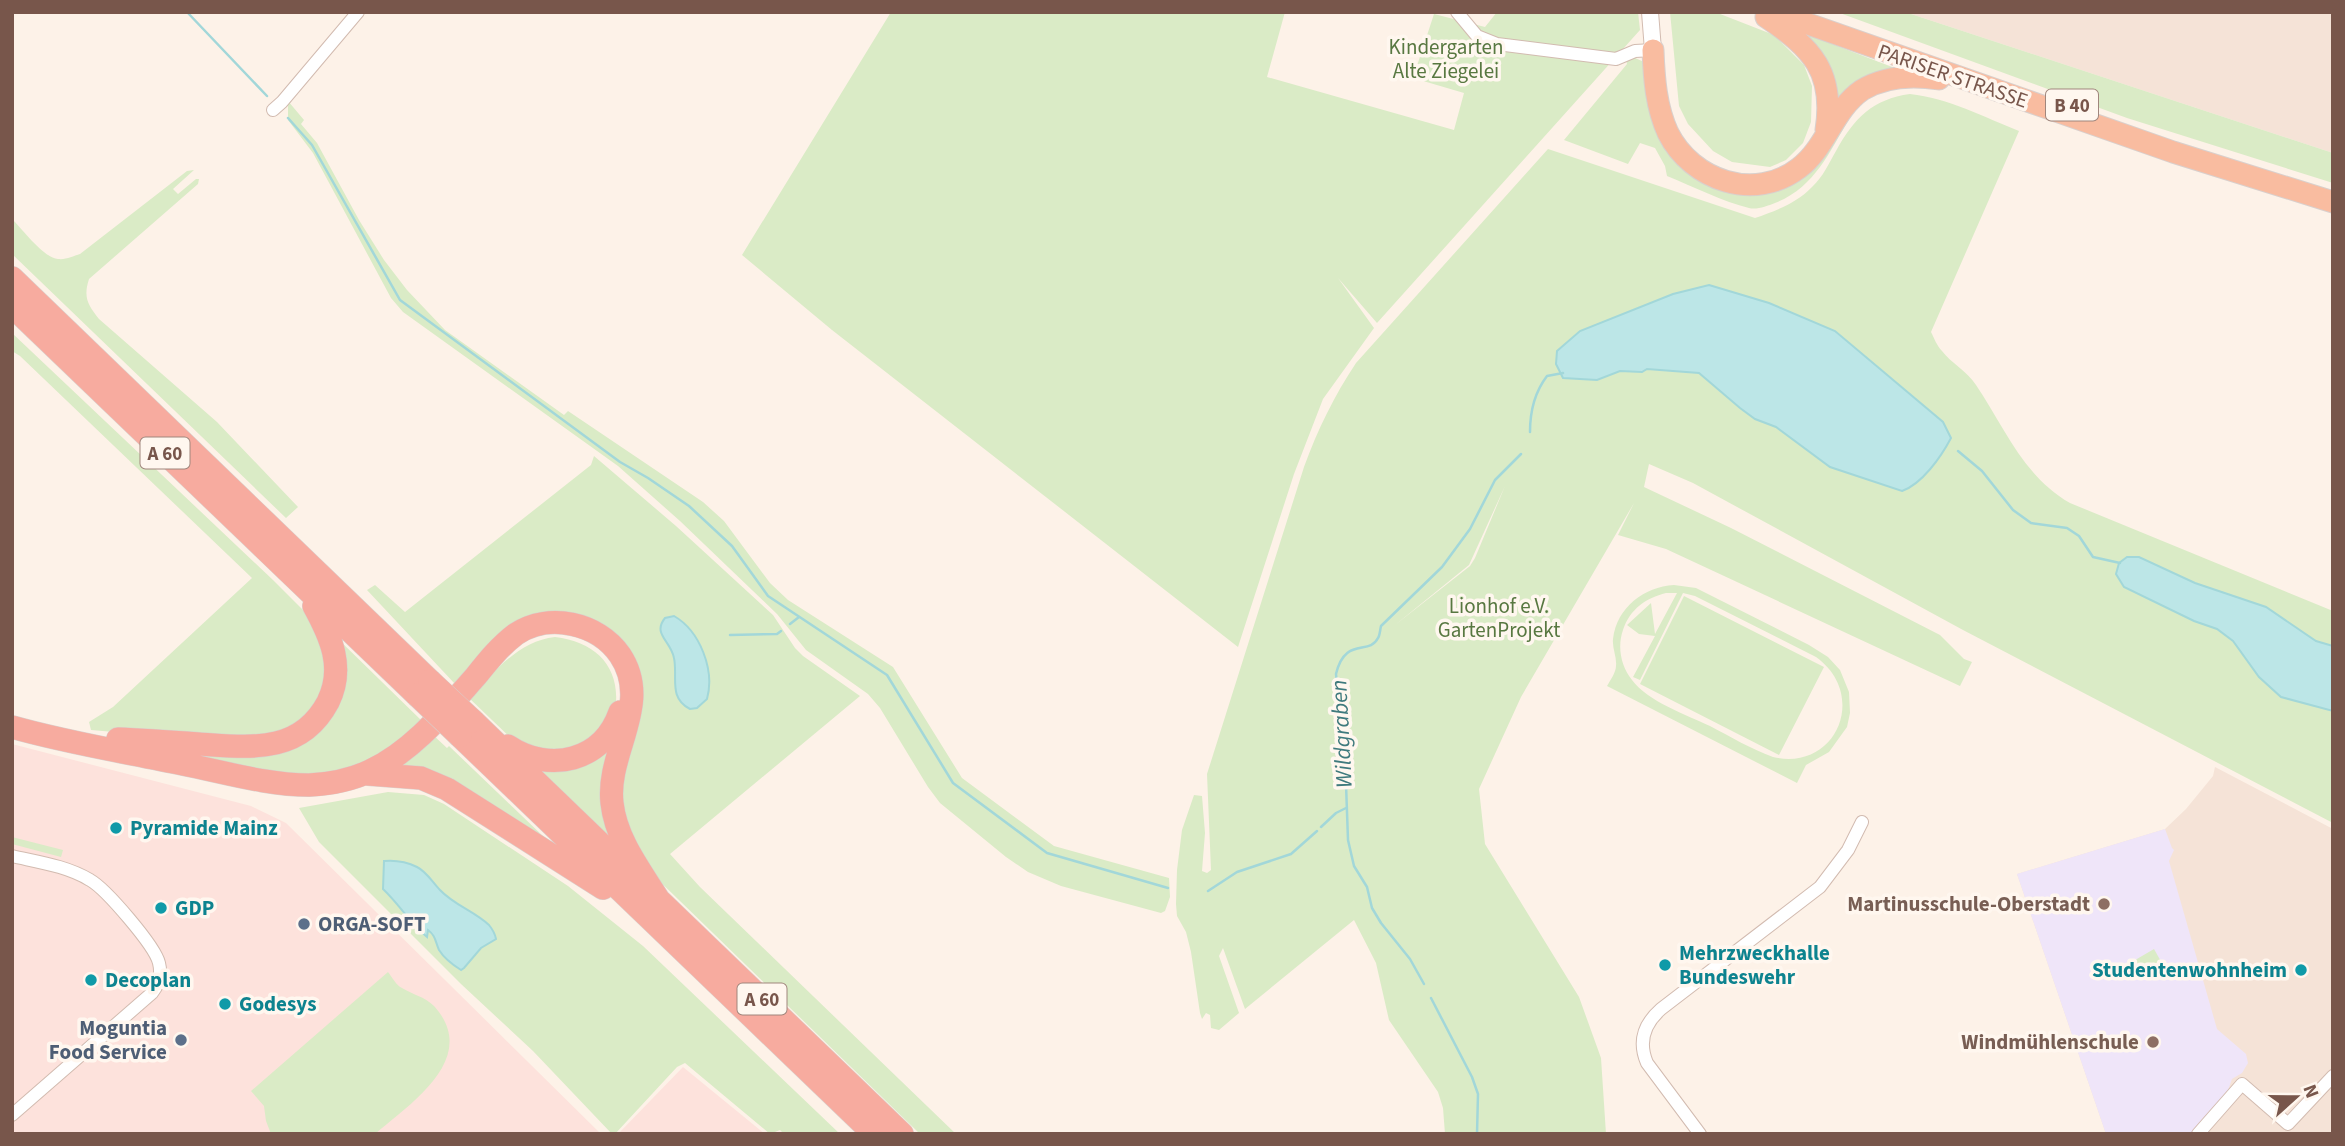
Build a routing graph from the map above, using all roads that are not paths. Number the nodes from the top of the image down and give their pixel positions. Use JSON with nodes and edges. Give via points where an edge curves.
{"nodes":[{"id":1,"x":358,"y":12,"type":"edge"},
{"id":2,"x":1457,"y":12,"type":"edge"},
{"id":3,"x":1650,"y":12,"type":"edge"},
{"id":4,"x":1760,"y":12,"type":"edge"},
{"id":5,"x":1774,"y":12,"type":"edge"},
{"id":6,"x":1815,"y":12,"type":"edge"},
{"id":7,"x":1653,"y":50,"type":"junction"},
{"id":8,"x":1976,"y":84,"type":"junction"},
{"id":9,"x":273,"y":110,"type":"dead end"},
{"id":10,"x":1825,"y":132,"type":"junction"},
{"id":11,"x":2333,"y":189,"type":"edge"},
{"id":12,"x":2333,"y":202,"type":"edge"},
{"id":13,"x":12,"y":278,"type":"edge"},
{"id":14,"x":27,"y":309,"type":"edge"},
{"id":15,"x":303,"y":585,"type":"junction"},
{"id":16,"x":424,"y":688,"type":"junction"},
{"id":17,"x":463,"y":691,"type":"junction"},
{"id":18,"x":12,"y":727,"type":"edge"},
{"id":19,"x":466,"y":729,"type":"junction"},
{"id":20,"x":36,"y":734,"type":"junction"},
{"id":21,"x":364,"y":774,"type":"junction"},
{"id":22,"x":1862,"y":822,"type":"dead end"},
{"id":23,"x":12,"y":856,"type":"edge"},
{"id":24,"x":653,"y":909,"type":"junction"},
{"id":25,"x":2333,"y":1076,"type":"edge"},
{"id":26,"x":12,"y":1115,"type":"edge"},
{"id":27,"x":874,"y":1134,"type":"edge"},
{"id":28,"x":902,"y":1134,"type":"edge"},
{"id":29,"x":1700,"y":1134,"type":"edge"},
{"id":30,"x":2198,"y":1134,"type":"edge"}],
"edges":[{"from":1,"to":9,"type":"street"},
{"from":2,"to":7,"type":"street","via":[[1478,36],[1497,44],[1616,59]]},
{"from":3,"to":7,"type":"street"},
{"from":4,"to":10,"type":"highway","number":"B 40","via":[[1798,39],[1821,69],[1829,97]]},
{"from":5,"to":8,"type":"highway","name":"PARISER STRASSE","number":"B 40"},
{"from":6,"to":11,"type":"highway","name":"PARISER STRASSE","number":"B 40","via":[[2166,138]]},
{"from":7,"to":10,"type":"highway","number":"B 40","via":[[1658,101],[1670,136],[1690,161],[1714,177],[1748,185],[1781,179],[1809,159]]},
{"from":8,"to":10,"type":"highway","number":"B 40","via":[[1921,77],[1881,81],[1849,102]]},
{"from":8,"to":12,"type":"highway","name":"PARISER STRASSE","number":"B 40"},
{"from":13,"to":14,"type":"highway","number":"A 60"},
{"from":14,"to":15,"type":"highway","number":"A 60"},
{"from":14,"to":16,"type":"highway","number":"A 60"},
{"from":15,"to":16,"type":"highway","number":"A 60"},
{"from":15,"to":20,"type":"highway","via":[[331,636],[336,673],[324,709],[297,735],[274,745],[247,747]]},
{"from":16,"to":19,"type":"highway","number":"A 60","bridge":true},
{"from":17,"to":19,"type":"highway","via":[[515,646],[551,633],[573,634],[593,643],[610,659],[621,690],[620,712],[610,733],[595,748],[573,758],[523,755]]},
{"from":17,"to":21,"type":"highway","via":[[401,752]]},
{"from":17,"to":24,"type":"highway","via":[[500,648],[537,625],[584,627],[613,647],[626,667],[633,702],[613,769],[614,816]]},
{"from":18,"to":20,"type":"highway"},
{"from":19,"to":24,"type":"highway","number":"A 60"},
{"from":20,"to":21,"type":"highway","via":[[264,781],[317,784]]},
{"from":21,"to":24,"type":"highway","via":[[421,778],[447,789]]},
{"from":22,"to":29,"type":"street","via":[[1849,850],[1820,887],[1647,1024],[1642,1050],[1647,1063]]},
{"from":23,"to":26,"type":"street","via":[[69,870],[98,885],[152,947],[161,972],[152,993]]},
{"from":24,"to":27,"type":"highway","number":"A 60"},
{"from":24,"to":28,"type":"highway","number":"A 60"},
{"from":25,"to":30,"type":"street","via":[[2288,1124],[2242,1084]]}]}
